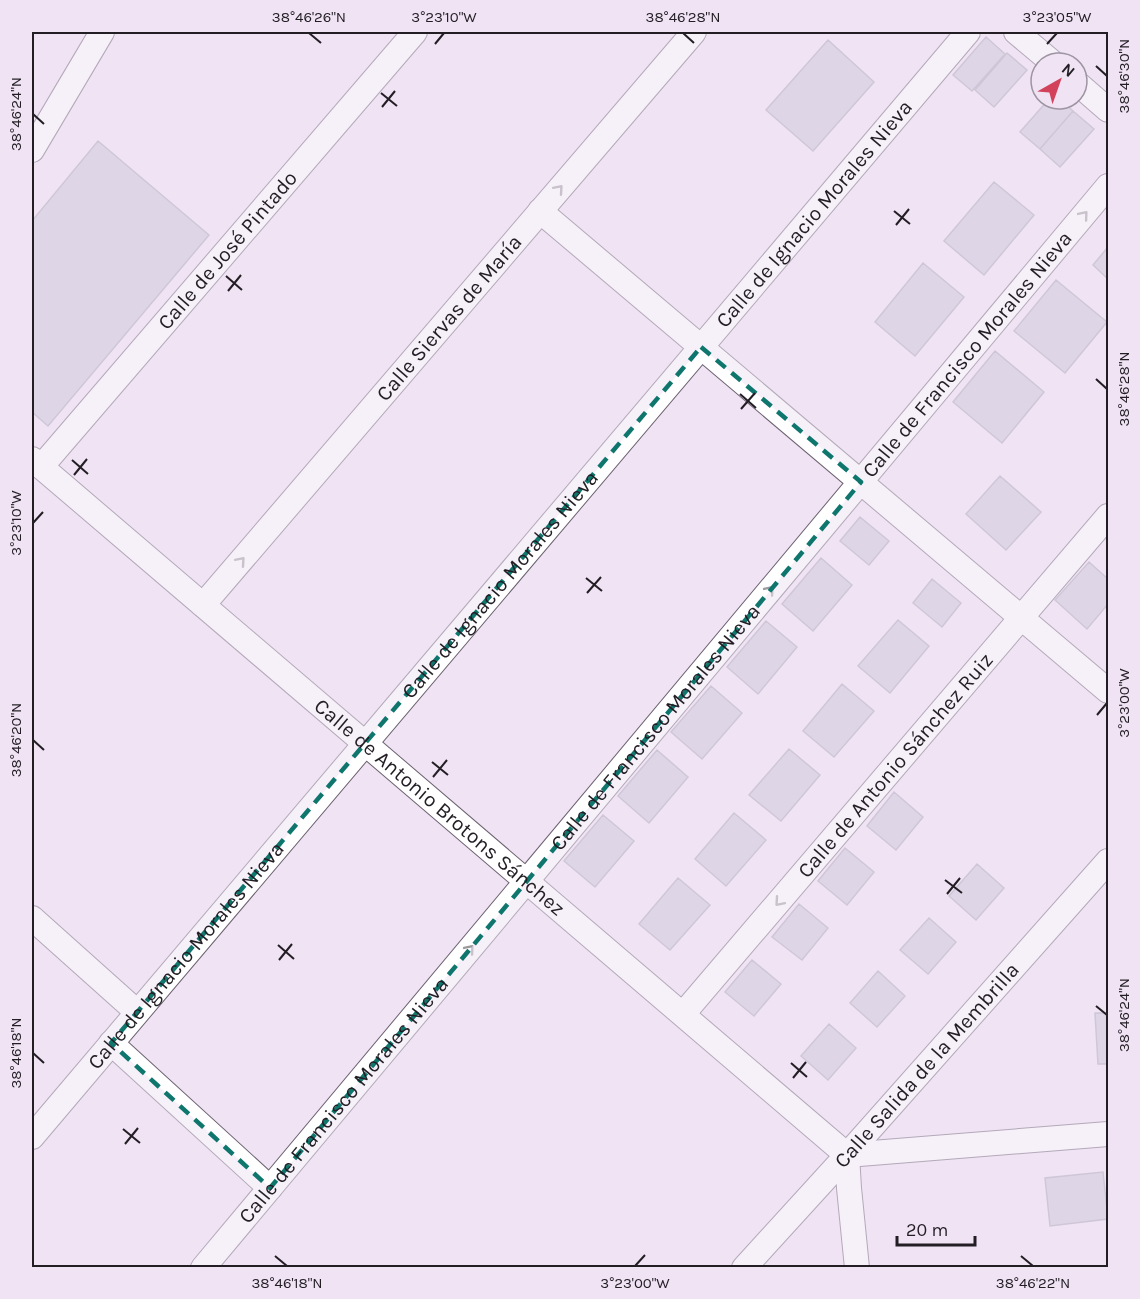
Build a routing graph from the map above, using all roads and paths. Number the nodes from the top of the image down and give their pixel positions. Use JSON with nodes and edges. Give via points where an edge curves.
{"nodes":[{"id":1,"x":102,"y":32,"type":"edge"},
{"id":2,"x":415,"y":32,"type":"edge"},
{"id":3,"x":694,"y":32,"type":"edge"},
{"id":4,"x":968,"y":32,"type":"edge"},
{"id":5,"x":1016,"y":32,"type":"edge"},
{"id":6,"x":1039,"y":51,"type":"edge"},
{"id":7,"x":1089,"y":93,"type":"edge"},
{"id":8,"x":1108,"y":110,"type":"edge"},
{"id":9,"x":32,"y":150,"type":"edge"},
{"id":10,"x":1108,"y":186,"type":"edge"},
{"id":11,"x":540,"y":211,"type":"junction"},
{"id":12,"x":701,"y":347,"type":"junction"},
{"id":13,"x":36,"y":463,"type":"edge"},
{"id":14,"x":861,"y":482,"type":"junction"},
{"id":15,"x":1108,"y":516,"type":"edge"},
{"id":16,"x":203,"y":605,"type":"junction"},
{"id":17,"x":1022,"y":618,"type":"junction"},
{"id":18,"x":1108,"y":691,"type":"edge"},
{"id":19,"x":365,"y":743,"type":"junction"},
{"id":20,"x":1108,"y":861,"type":"edge"},
{"id":21,"x":527,"y":881,"type":"junction"},
{"id":22,"x":32,"y":918,"type":"edge"},
{"id":23,"x":137,"y":1012,"type":"junction"},
{"id":24,"x":683,"y":1014,"type":"junction"},
{"id":25,"x":111,"y":1043,"type":"junction"},
{"id":26,"x":1108,"y":1134,"type":"edge"},
{"id":27,"x":32,"y":1137,"type":"edge"},
{"id":28,"x":847,"y":1155,"type":"junction"},
{"id":29,"x":270,"y":1188,"type":"junction"},
{"id":30,"x":203,"y":1268,"type":"edge"},
{"id":31,"x":744,"y":1268,"type":"edge"},
{"id":32,"x":857,"y":1268,"type":"edge"}],
"edges":[{"from":1,"to":9,"type":"street"},
{"from":2,"to":13,"type":"street","name":"Calle de José Pintado"},
{"from":11,"to":3,"type":"street","name":"Calle Siervas de María","one_way":true},
{"from":4,"to":12,"type":"street","name":"Calle de Ignacio Morales Nieva"},
{"from":5,"to":6,"type":"street"},
{"from":7,"to":8,"type":"street"},
{"from":14,"to":10,"type":"street","name":"Calle de Francisco Morales Nieva","one_way":true},
{"from":11,"to":12,"type":"street"},
{"from":16,"to":11,"type":"street","name":"Calle Siervas de María","one_way":true},
{"from":12,"to":14,"type":"street"},
{"from":12,"to":19,"type":"street","name":"Calle de Ignacio Morales Nieva"},
{"from":13,"to":16,"type":"street","name":"Calle de Antonio Brotons Sánchez"},
{"from":14,"to":17,"type":"street"},
{"from":21,"to":14,"type":"street","name":"Calle de Francisco Morales Nieva","one_way":true},
{"from":15,"to":17,"type":"street","name":"Calle de Antonio Sánchez Ruiz"},
{"from":16,"to":19,"type":"street","name":"Calle de Antonio Brotons Sánchez"},
{"from":17,"to":18,"type":"street"},
{"from":17,"to":24,"type":"street","name":"Calle de Antonio Sánchez Ruiz","one_way":true},
{"from":19,"to":21,"type":"street","name":"Calle de Antonio Brotons Sánchez"},
{"from":19,"to":23,"type":"street","name":"Calle de Ignacio Morales Nieva"},
{"from":20,"to":28,"type":"street","name":"Calle Salida de la Membrilla"},
{"from":21,"to":24,"type":"street","name":"Calle de Antonio Brotons Sánchez"},
{"from":29,"to":21,"type":"street","name":"Calle de Francisco Morales Nieva","one_way":true},
{"from":22,"to":23,"type":"street"},
{"from":23,"to":25,"type":"street","name":"Calle de Ignacio Morales Nieva"},
{"from":24,"to":28,"type":"street","name":"Calle de Antonio Brotons Sánchez"},
{"from":25,"to":27,"type":"street","name":"Calle de Ignacio Morales Nieva"},
{"from":25,"to":29,"type":"street"},
{"from":26,"to":28,"type":"street"},
{"from":28,"to":31,"type":"street","name":"Calle Salida de la Membrilla"},
{"from":28,"to":32,"type":"street"},
{"from":29,"to":30,"type":"street","name":"Calle de Francisco Morales Nieva"}]}
